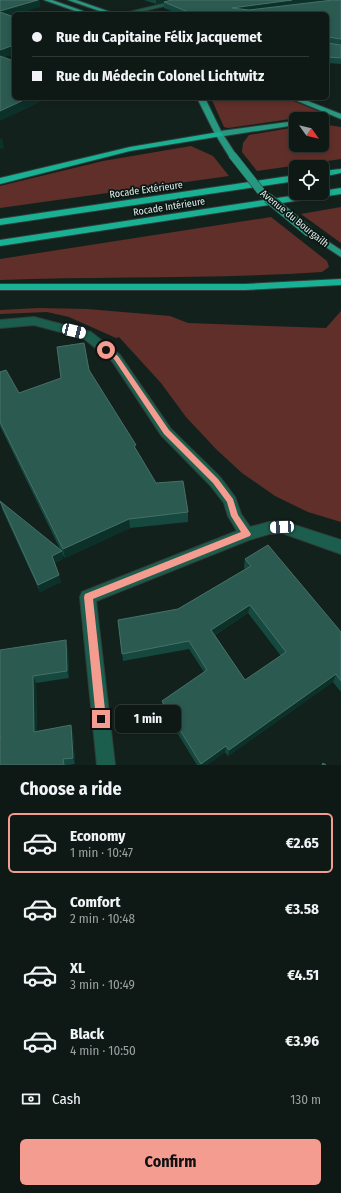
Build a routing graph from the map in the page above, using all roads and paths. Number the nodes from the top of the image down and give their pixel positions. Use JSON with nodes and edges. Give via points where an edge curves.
{"nodes":[{"id":1,"x":47,"y":0,"type":"edge"},
{"id":2,"x":71,"y":0,"type":"edge"},
{"id":3,"x":186,"y":0,"type":"edge"},
{"id":4,"x":83,"y":12,"type":"edge"},
{"id":5,"x":107,"y":12,"type":"edge"},
{"id":6,"x":133,"y":12,"type":"edge"},
{"id":7,"x":202,"y":100,"type":"edge"},
{"id":8,"x":299,"y":100,"type":"edge"},
{"id":9,"x":341,"y":117,"type":"edge"},
{"id":10,"x":329,"y":118,"type":"edge"},
{"id":11,"x":289,"y":124,"type":"edge"},
{"id":12,"x":219,"y":134,"type":"junction"},
{"id":13,"x":341,"y":171,"type":"edge"},
{"id":14,"x":329,"y":173,"type":"edge"},
{"id":15,"x":289,"y":179,"type":"edge"},
{"id":16,"x":0,"y":181,"type":"edge"},
{"id":17,"x":341,"y":191,"type":"edge"},
{"id":18,"x":0,"y":222,"type":"edge"},
{"id":19,"x":0,"y":243,"type":"edge"},
{"id":20,"x":341,"y":254,"type":"edge"},
{"id":21,"x":341,"y":282,"type":"edge"},
{"id":22,"x":0,"y":287,"type":"edge"},
{"id":23,"x":0,"y":324,"type":"edge"},
{"id":24,"x":247,"y":534,"type":"junction"},
{"id":25,"x":341,"y":547,"type":"edge"},
{"id":26,"x":106,"y":765,"type":"edge"}],
"edges":[{"from":1,"to":4,"type":"main road"},
{"from":2,"to":5,"type":"main road"},
{"from":3,"to":6,"type":"street"},
{"from":7,"to":12,"type":"main road","name":"Avenue du Bourgailh"},
{"from":8,"to":9,"type":"main road"},
{"from":9,"to":10,"type":"main road"},
{"from":11,"to":12,"type":"main road"},
{"from":12,"to":16,"type":"highway","via":[[130,150]]},
{"from":12,"to":20,"type":"main road","name":"Avenue du Bourgailh","bridge":true,"via":[[263,194],[309,232]]},
{"from":13,"to":14,"type":"highway"},
{"from":15,"to":18,"type":"highway","name":"Rocade Extérieure"},
{"from":17,"to":19,"type":"highway","name":"Rocade Intérieure"},
{"from":21,"to":22,"type":"highway","via":[[245,287]]},
{"from":23,"to":24,"type":"street","via":[[34,321],[87,335],[116,358],[166,432],[215,481],[230,501],[235,516]]},
{"from":24,"to":25,"type":"street","via":[[282,527]]},
{"from":24,"to":26,"type":"street","via":[[88,597]]}]}
